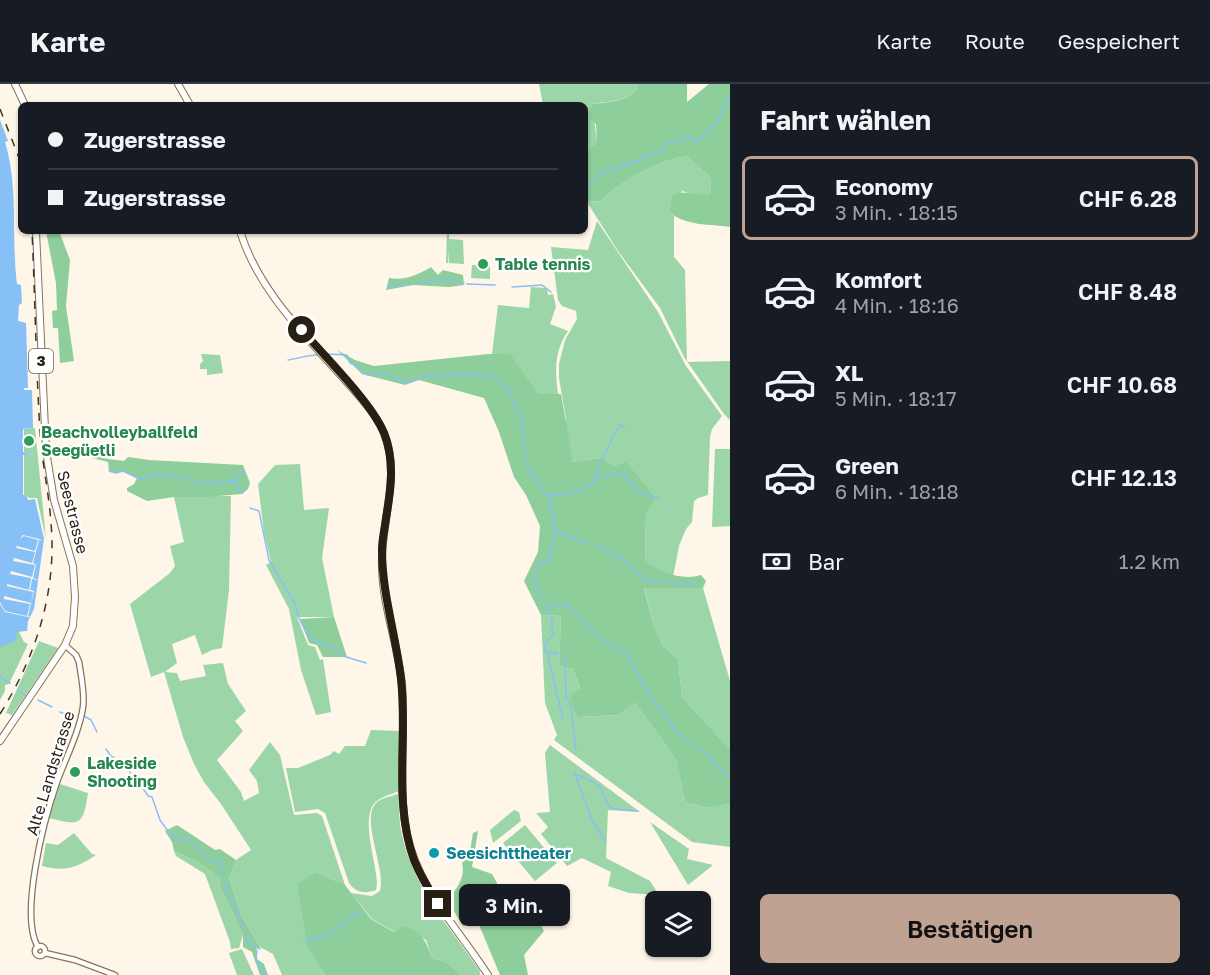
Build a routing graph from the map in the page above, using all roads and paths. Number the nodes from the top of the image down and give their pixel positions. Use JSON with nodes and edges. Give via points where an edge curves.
{"nodes":[{"id":1,"x":15,"y":84,"type":"edge"},
{"id":2,"x":178,"y":84,"type":"edge"},
{"id":3,"x":24,"y":102,"type":"edge"},
{"id":4,"x":188,"y":102,"type":"edge"},
{"id":5,"x":36,"y":234,"type":"edge"},
{"id":6,"x":241,"y":234,"type":"edge"},
{"id":7,"x":65,"y":645,"type":"junction"},
{"id":8,"x":0,"y":741,"type":"edge"},
{"id":9,"x":115,"y":975,"type":"edge"},
{"id":10,"x":488,"y":975,"type":"edge"}],
"edges":[{"from":1,"to":3,"type":"main road"},
{"from":2,"to":4,"type":"main road"},
{"from":5,"to":7,"type":"main road","name":"Seestrasse","number":"3","via":[[46,451],[54,500],[73,566],[73,626]]},
{"from":6,"to":10,"type":"main road","via":[[271,292],[370,409],[385,435],[392,475],[382,569],[401,680],[407,835],[426,884]]},
{"from":7,"to":8,"type":"main road","name":"Seestrasse","number":"3"},
{"from":7,"to":9,"type":"street","name":"Alte Landstrasse","via":[[79,662],[82,709],[54,789],[36,864],[32,920],[38,947],[35,950],[41,956],[45,953],[82,962]]}]}
